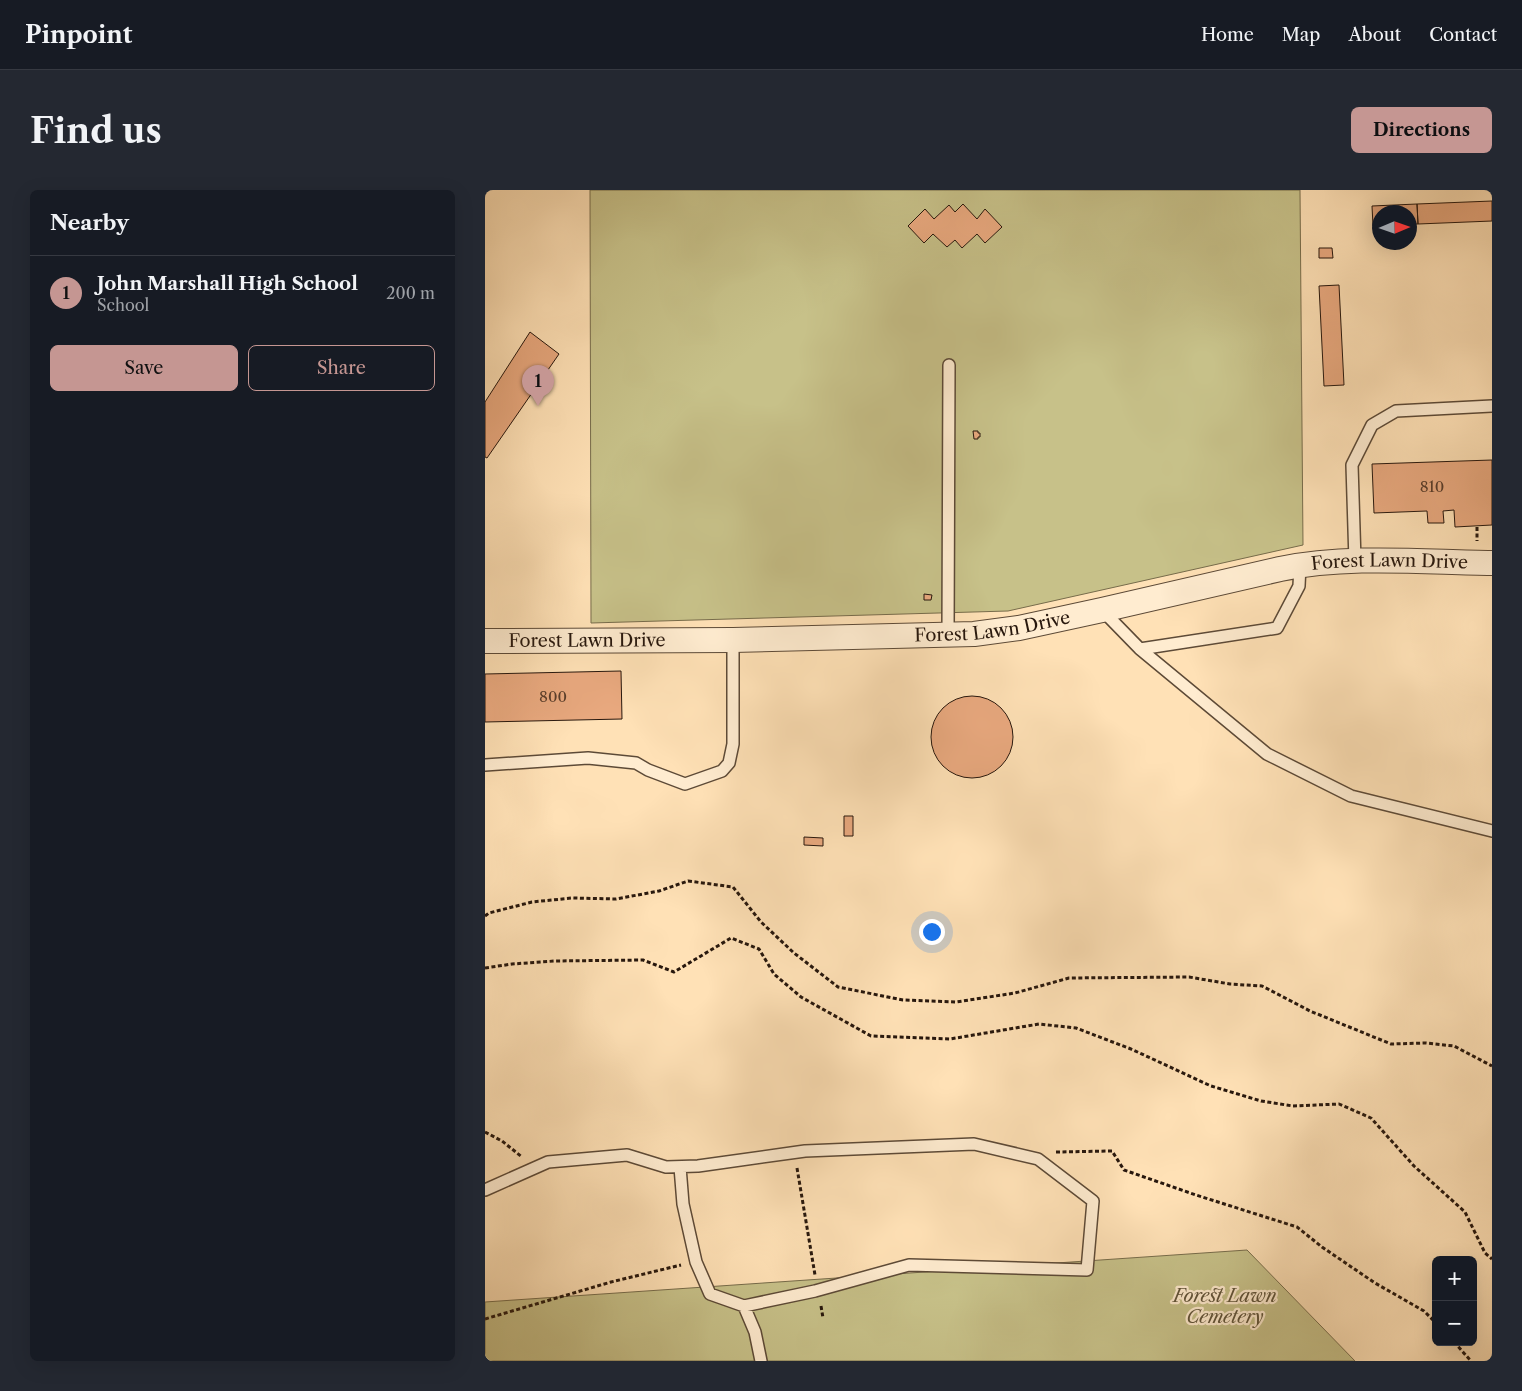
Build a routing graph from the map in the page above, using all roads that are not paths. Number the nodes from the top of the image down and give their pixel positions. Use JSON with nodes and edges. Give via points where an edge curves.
{"nodes":[{"id":1,"x":949,"y":365,"type":"dead end"},
{"id":2,"x":1492,"y":406,"type":"edge"},
{"id":3,"x":1355,"y":560,"type":"junction"},
{"id":4,"x":1492,"y":563,"type":"edge"},
{"id":5,"x":1300,"y":565,"type":"junction"},
{"id":6,"x":1102,"y":610,"type":"junction"},
{"id":7,"x":948,"y":635,"type":"junction"},
{"id":8,"x":733,"y":640,"type":"junction"},
{"id":9,"x":485,"y":642,"type":"edge"},
{"id":10,"x":1141,"y":649,"type":"junction"},
{"id":11,"x":485,"y":765,"type":"edge"},
{"id":12,"x":1492,"y":831,"type":"edge"},
{"id":13,"x":680,"y":1167,"type":"junction"},
{"id":14,"x":485,"y":1190,"type":"edge"},
{"id":15,"x":744,"y":1306,"type":"junction"},
{"id":16,"x":761,"y":1361,"type":"edge"}],
"edges":[{"from":1,"to":7,"type":"lane"},
{"from":2,"to":3,"type":"lane","via":[[1396,410],[1372,425],[1352,464]]},
{"from":3,"to":4,"type":"street","name":"Forest Lawn Drive"},
{"from":3,"to":5,"type":"street","name":"Forest Lawn Drive"},
{"from":5,"to":6,"type":"street","name":"Forest Lawn Drive"},
{"from":5,"to":10,"type":"lane","via":[[1299,586],[1277,628]]},
{"from":6,"to":7,"type":"street","name":"Forest Lawn Drive","via":[[1001,631]]},
{"from":6,"to":10,"type":"lane"},
{"from":7,"to":8,"type":"street","name":"Forest Lawn Drive"},
{"from":8,"to":9,"type":"street","name":"Forest Lawn Drive"},
{"from":8,"to":11,"type":"lane","via":[[733,744],[729,763],[722,771],[685,784],[636,763],[588,758]]},
{"from":10,"to":12,"type":"lane","via":[[1267,754],[1351,796]]},
{"from":13,"to":14,"type":"lane","via":[[666,1167],[627,1155],[548,1162]]},
{"from":13,"to":15,"type":"lane","via":[[683,1204],[696,1262],[710,1294]]},
{"from":13,"to":15,"type":"lane","via":[[805,1151],[974,1144],[1038,1159],[1093,1201],[1087,1270],[909,1265]]},
{"from":15,"to":16,"type":"lane","via":[[755,1332]]}]}
